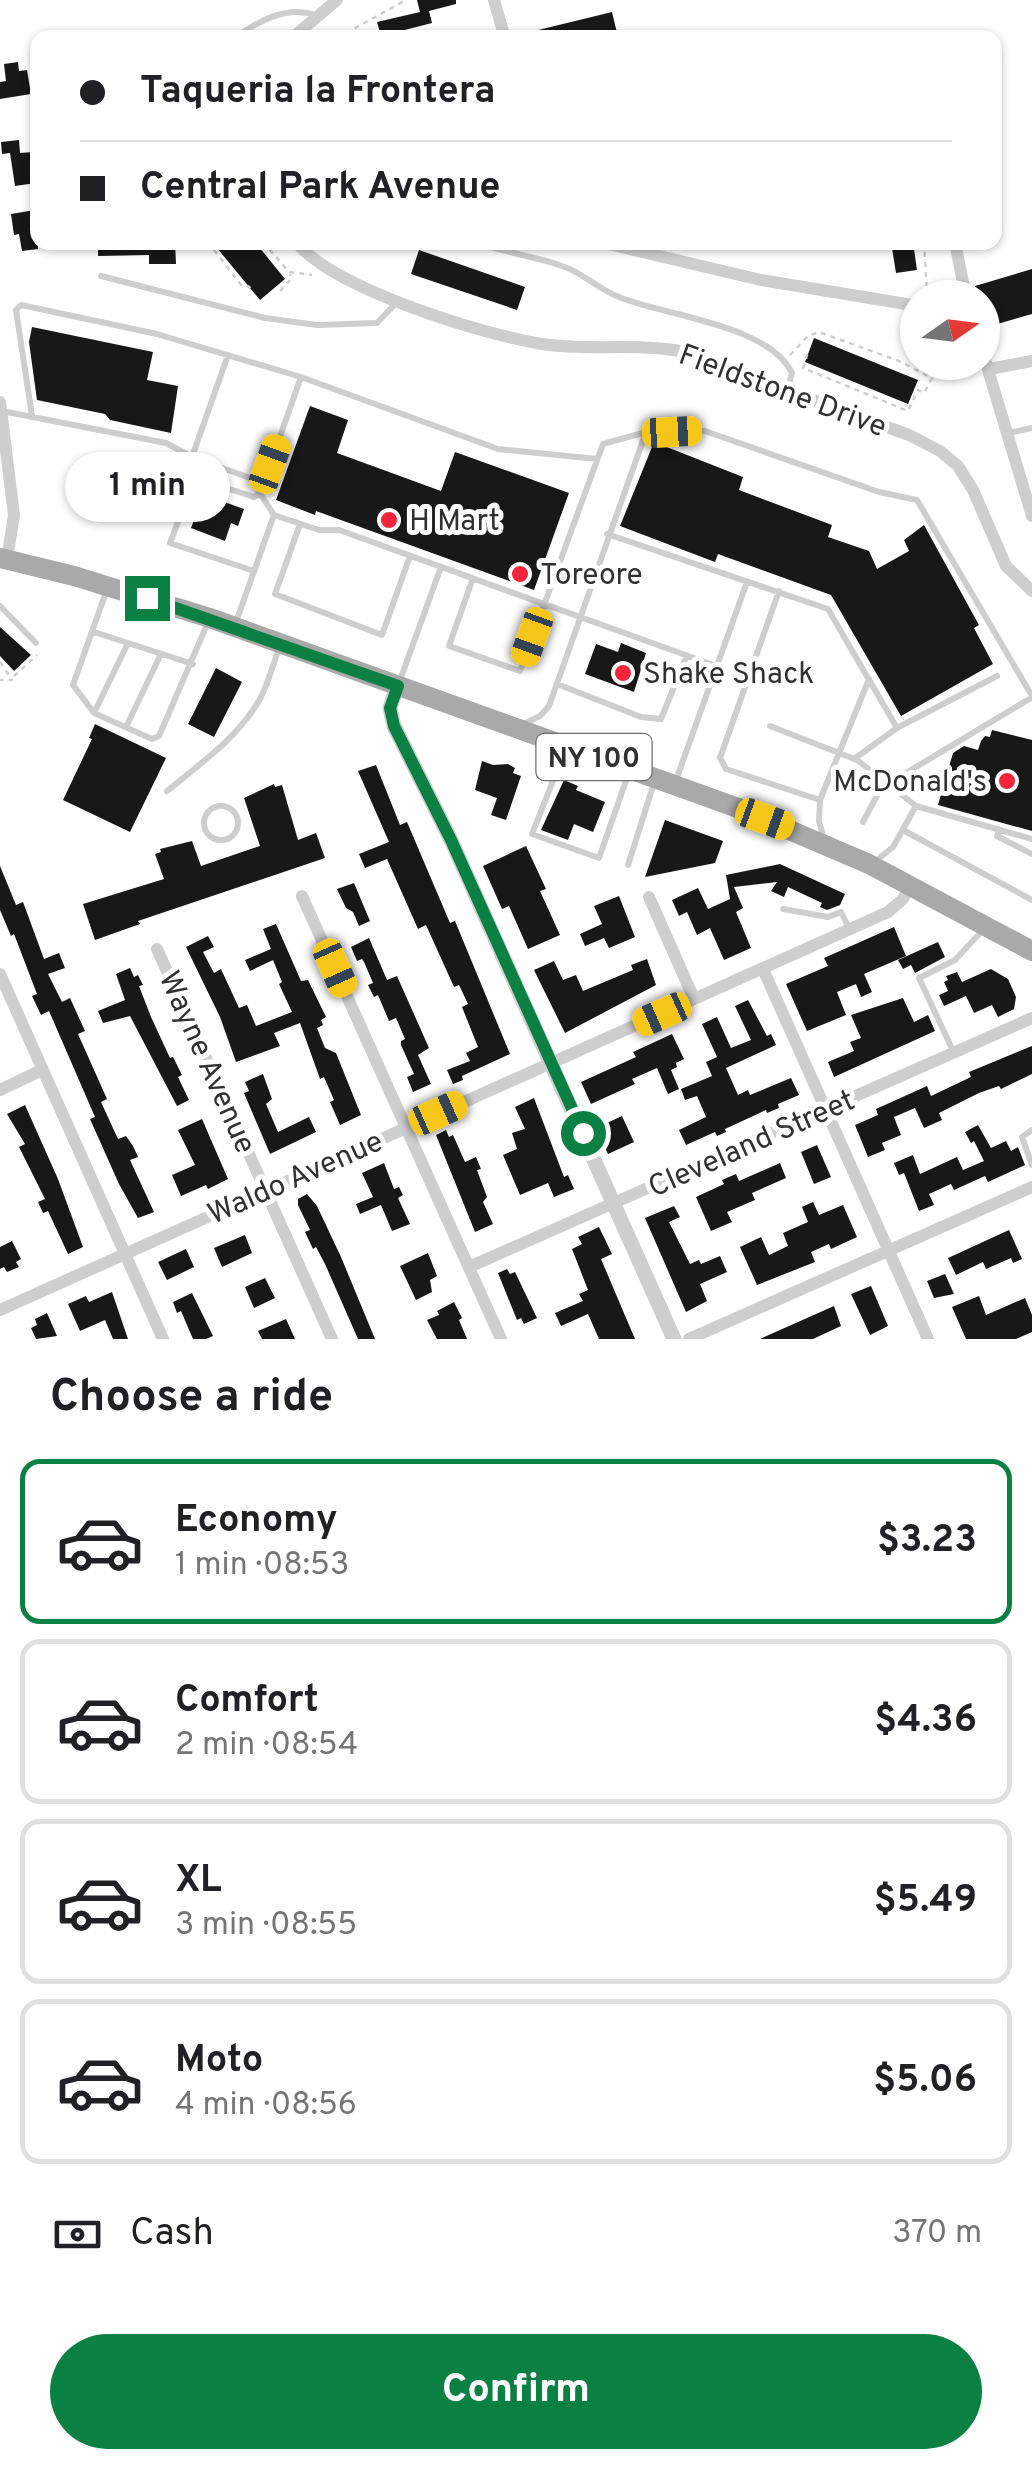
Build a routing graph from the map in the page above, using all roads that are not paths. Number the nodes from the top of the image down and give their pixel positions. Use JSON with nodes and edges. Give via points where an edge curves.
{"nodes":[{"id":1,"x":337,"y":0,"type":"edge"},
{"id":2,"x":494,"y":0,"type":"edge"},
{"id":3,"x":316,"y":16,"type":"junction"},
{"id":4,"x":251,"y":30,"type":"edge"},
{"id":5,"x":301,"y":30,"type":"edge"},
{"id":6,"x":503,"y":30,"type":"edge"},
{"id":7,"x":302,"y":250,"type":"edge"},
{"id":8,"x":495,"y":250,"type":"edge"},
{"id":9,"x":634,"y":250,"type":"edge"},
{"id":10,"x":957,"y":250,"type":"edge"},
{"id":11,"x":101,"y":276,"type":"dead end"},
{"id":12,"x":962,"y":280,"type":"edge"},
{"id":13,"x":398,"y":301,"type":"junction"},
{"id":14,"x":900,"y":303,"type":"edge"},
{"id":15,"x":228,"y":355,"type":"junction"},
{"id":16,"x":1032,"y":361,"type":"edge"},
{"id":17,"x":1000,"y":367,"type":"edge"},
{"id":18,"x":301,"y":377,"type":"junction"},
{"id":19,"x":993,"y":380,"type":"edge"},
{"id":20,"x":786,"y":391,"type":"junction"},
{"id":21,"x":0,"y":402,"type":"edge"},
{"id":22,"x":1,"y":410,"type":"edge"},
{"id":23,"x":32,"y":416,"type":"junction"},
{"id":24,"x":1032,"y":428,"type":"edge"},
{"id":25,"x":646,"y":432,"type":"junction"},
{"id":26,"x":1008,"y":433,"type":"junction"},
{"id":27,"x":192,"y":457,"type":"junction"},
{"id":28,"x":597,"y":459,"type":"junction"},
{"id":29,"x":260,"y":493,"type":"junction"},
{"id":30,"x":274,"y":514,"type":"junction"},
{"id":31,"x":1032,"y":516,"type":"edge"},
{"id":32,"x":300,"y":524,"type":"junction"},
{"id":33,"x":608,"y":534,"type":"junction"},
{"id":34,"x":410,"y":556,"type":"junction"},
{"id":35,"x":4,"y":558,"type":"edge"},
{"id":36,"x":442,"y":567,"type":"junction"},
{"id":37,"x":254,"y":571,"type":"junction"},
{"id":38,"x":473,"y":578,"type":"junction"},
{"id":39,"x":746,"y":582,"type":"junction"},
{"id":40,"x":108,"y":586,"type":"junction"},
{"id":41,"x":1032,"y":591,"type":"edge"},
{"id":42,"x":779,"y":592,"type":"junction"},
{"id":43,"x":544,"y":604,"type":"junction"},
{"id":44,"x":0,"y":606,"type":"edge"},
{"id":45,"x":581,"y":617,"type":"junction"},
{"id":46,"x":210,"y":618,"type":"junction"},
{"id":47,"x":234,"y":627,"type":"junction"},
{"id":48,"x":94,"y":632,"type":"junction"},
{"id":49,"x":36,"y":643,"type":"dead end"},
{"id":50,"x":128,"y":643,"type":"junction"},
{"id":51,"x":280,"y":644,"type":"junction"},
{"id":52,"x":161,"y":654,"type":"junction"},
{"id":53,"x":686,"y":655,"type":"junction"},
{"id":54,"x":192,"y":664,"type":"junction"},
{"id":55,"x":716,"y":666,"type":"junction"},
{"id":56,"x":997,"y":676,"type":"dead end"},
{"id":57,"x":869,"y":679,"type":"junction"},
{"id":58,"x":557,"y":684,"type":"junction"},
{"id":59,"x":398,"y":686,"type":"junction"},
{"id":60,"x":1031,"y":697,"type":"edge"},
{"id":61,"x":94,"y":713,"type":"junction"},
{"id":62,"x":770,"y":726,"type":"dead end"},
{"id":63,"x":126,"y":728,"type":"junction"},
{"id":64,"x":515,"y":728,"type":"junction"},
{"id":65,"x":897,"y":728,"type":"junction"},
{"id":66,"x":566,"y":746,"type":"junction"},
{"id":67,"x":840,"y":754,"type":"junction"},
{"id":68,"x":854,"y":759,"type":"junction"},
{"id":69,"x":630,"y":770,"type":"junction"},
{"id":70,"x":665,"y":782,"type":"junction"},
{"id":71,"x":886,"y":785,"type":"junction"},
{"id":72,"x":166,"y":792,"type":"dead end"},
{"id":73,"x":820,"y":800,"type":"junction"},
{"id":74,"x":202,"y":801,"type":"dead end"},
{"id":75,"x":916,"y":806,"type":"junction"},
{"id":76,"x":209,"y":810,"type":"junction"},
{"id":77,"x":863,"y":822,"type":"dead end"},
{"id":78,"x":903,"y":830,"type":"junction"},
{"id":79,"x":1000,"y":830,"type":"junction"},
{"id":80,"x":1032,"y":840,"type":"edge"},
{"id":81,"x":827,"y":845,"type":"junction"},
{"id":82,"x":1032,"y":854,"type":"edge"},
{"id":83,"x":869,"y":864,"type":"junction"},
{"id":84,"x":628,"y":865,"type":"dead end"},
{"id":85,"x":910,"y":886,"type":"junction"},
{"id":86,"x":302,"y":896,"type":"dead end"},
{"id":87,"x":649,"y":897,"type":"dead end"},
{"id":88,"x":1032,"y":900,"type":"edge"},
{"id":89,"x":783,"y":909,"type":"dead end"},
{"id":90,"x":986,"y":926,"type":"junction"},
{"id":91,"x":850,"y":929,"type":"junction"},
{"id":92,"x":157,"y":949,"type":"dead end"},
{"id":93,"x":1032,"y":951,"type":"edge"},
{"id":94,"x":763,"y":969,"type":"junction"},
{"id":95,"x":0,"y":974,"type":"edge"},
{"id":96,"x":694,"y":999,"type":"junction"},
{"id":97,"x":1032,"y":1018,"type":"edge"},
{"id":98,"x":954,"y":1054,"type":"junction"},
{"id":99,"x":552,"y":1062,"type":"junction"},
{"id":100,"x":42,"y":1070,"type":"junction"},
{"id":101,"x":0,"y":1090,"type":"edge"},
{"id":102,"x":826,"y":1109,"type":"junction"},
{"id":103,"x":406,"y":1127,"type":"junction"},
{"id":104,"x":1032,"y":1130,"type":"edge"},
{"id":105,"x":1032,"y":1165,"type":"edge"},
{"id":106,"x":1032,"y":1187,"type":"edge"},
{"id":107,"x":265,"y":1191,"type":"junction"},
{"id":108,"x":615,"y":1204,"type":"junction"},
{"id":109,"x":888,"y":1251,"type":"junction"},
{"id":110,"x":124,"y":1252,"type":"junction"},
{"id":111,"x":470,"y":1266,"type":"junction"},
{"id":112,"x":0,"y":1310,"type":"edge"},
{"id":113,"x":162,"y":1339,"type":"edge"},
{"id":114,"x":332,"y":1339,"type":"edge"},
{"id":115,"x":501,"y":1339,"type":"edge"},
{"id":116,"x":674,"y":1339,"type":"edge"},
{"id":117,"x":689,"y":1339,"type":"edge"},
{"id":118,"x":928,"y":1339,"type":"edge"}],
"edges":[{"from":1,"to":3,"type":"street"},
{"from":2,"to":6,"type":"street"},
{"from":3,"to":4,"type":"lane","via":[[296,10]]},
{"from":3,"to":5,"type":"street"},
{"from":7,"to":13,"type":"street","name":"Fieldstone Drive","via":[[339,277]]},
{"from":8,"to":20,"type":"lane","via":[[562,266],[616,296],[735,332],[786,360],[792,373]]},
{"from":9,"to":14,"type":"street"},
{"from":10,"to":12,"type":"street"},
{"from":11,"to":13,"type":"lane","via":[[317,325],[378,324]]},
{"from":13,"to":20,"type":"street","name":"Fieldstone Drive","via":[[542,344],[680,350]]},
{"from":15,"to":18,"type":"lane"},
{"from":15,"to":23,"type":"lane","via":[[21,306],[16,310]]},
{"from":15,"to":27,"type":"lane"},
{"from":16,"to":17,"type":"street"},
{"from":18,"to":28,"type":"lane","via":[[498,449]]},
{"from":18,"to":29,"type":"lane"},
{"from":19,"to":26,"type":"street"},
{"from":20,"to":41,"type":"street","name":"Fieldstone Drive","via":[[940,451],[973,490],[1006,566]]},
{"from":21,"to":22,"type":"street"},
{"from":22,"to":23,"type":"lane"},
{"from":22,"to":35,"type":"street","via":[[14,516]]},
{"from":23,"to":27,"type":"lane","via":[[166,443]]},
{"from":24,"to":26,"type":"lane"},
{"from":25,"to":28,"type":"lane","via":[[603,444]]},
{"from":25,"to":33,"type":"lane"},
{"from":25,"to":60,"type":"lane","via":[[706,430],[917,500]]},
{"from":26,"to":31,"type":"street"},
{"from":27,"to":29,"type":"lane","via":[[250,478]]},
{"from":28,"to":43,"type":"lane"},
{"from":29,"to":30,"type":"lane"},
{"from":29,"to":37,"type":"lane","via":[[192,486],[170,542]]},
{"from":30,"to":32,"type":"lane"},
{"from":30,"to":37,"type":"lane"},
{"from":32,"to":34,"type":"lane","via":[[339,530]]},
{"from":32,"to":34,"type":"lane","via":[[274,594],[382,635]]},
{"from":33,"to":39,"type":"lane"},
{"from":33,"to":45,"type":"lane"},
{"from":34,"to":36,"type":"lane"},
{"from":35,"to":40,"type":"main road","number":"NY 100"},
{"from":36,"to":38,"type":"lane"},
{"from":36,"to":59,"type":"lane"},
{"from":37,"to":47,"type":"lane"},
{"from":38,"to":43,"type":"lane"},
{"from":38,"to":43,"type":"lane","via":[[449,646],[520,670]]},
{"from":39,"to":42,"type":"lane"},
{"from":39,"to":55,"type":"lane"},
{"from":40,"to":46,"type":"main road","number":"NY 100"},
{"from":40,"to":48,"type":"lane"},
{"from":42,"to":57,"type":"lane","via":[[830,611]]},
{"from":42,"to":73,"type":"lane","via":[[720,758],[726,768]]},
{"from":43,"to":45,"type":"lane"},
{"from":44,"to":49,"type":"lane"},
{"from":45,"to":53,"type":"lane"},
{"from":45,"to":58,"type":"lane"},
{"from":46,"to":47,"type":"main road","number":"NY 100"},
{"from":46,"to":54,"type":"lane"},
{"from":47,"to":51,"type":"main road","number":"NY 100"},
{"from":48,"to":50,"type":"lane"},
{"from":48,"to":61,"type":"lane","via":[[74,681]]},
{"from":50,"to":52,"type":"lane"},
{"from":50,"to":61,"type":"lane"},
{"from":51,"to":59,"type":"main road","number":"NY 100"},
{"from":51,"to":72,"type":"lane","via":[[261,697],[244,720]]},
{"from":52,"to":54,"type":"lane"},
{"from":52,"to":63,"type":"lane"},
{"from":53,"to":55,"type":"lane"},
{"from":53,"to":58,"type":"lane","via":[[661,719]]},
{"from":54,"to":63,"type":"lane","via":[[157,738]]},
{"from":55,"to":70,"type":"lane"},
{"from":56,"to":65,"type":"lane"},
{"from":57,"to":65,"type":"lane"},
{"from":57,"to":67,"type":"lane"},
{"from":58,"to":64,"type":"lane","via":[[540,716]]},
{"from":59,"to":64,"type":"main road","number":"NY 100"},
{"from":59,"to":99,"type":"street","via":[[390,708],[394,726]]},
{"from":60,"to":71,"type":"lane"},
{"from":61,"to":63,"type":"lane"},
{"from":62,"to":67,"type":"lane"},
{"from":64,"to":66,"type":"main road","number":"NY 100"},
{"from":65,"to":68,"type":"lane"},
{"from":66,"to":69,"type":"main road","number":"NY 100"},
{"from":66,"to":69,"type":"lane","via":[[532,834],[599,858]]},
{"from":67,"to":68,"type":"lane"},
{"from":67,"to":73,"type":"lane"},
{"from":68,"to":71,"type":"lane"},
{"from":69,"to":70,"type":"main road","number":"NY 100"},
{"from":70,"to":81,"type":"main road","number":"NY 100"},
{"from":70,"to":84,"type":"lane"},
{"from":71,"to":75,"type":"lane"},
{"from":71,"to":77,"type":"lane"},
{"from":73,"to":81,"type":"lane"},
{"from":74,"to":76,"type":"lane"},
{"from":75,"to":78,"type":"lane"},
{"from":75,"to":79,"type":"lane"},
{"from":76,"to":76,"type":"lane","via":[[207,833],[222,840],[233,836],[239,826],[234,810]]},
{"from":78,"to":83,"type":"lane"},
{"from":78,"to":88,"type":"lane"},
{"from":79,"to":80,"type":"lane"},
{"from":79,"to":82,"type":"lane","via":[[998,836]]},
{"from":81,"to":83,"type":"main road","number":"NY 100"},
{"from":83,"to":85,"type":"main road","number":"NY 100"},
{"from":85,"to":90,"type":"main road","number":"NY 100"},
{"from":85,"to":91,"type":"street","name":"Waldo Avenue","via":[[894,908]]},
{"from":86,"to":103,"type":"street"},
{"from":87,"to":96,"type":"street"},
{"from":89,"to":91,"type":"lane","via":[[828,917],[841,912]]},
{"from":90,"to":93,"type":"main road","number":"NY 100"},
{"from":90,"to":98,"type":"lane","via":[[955,960],[919,978]]},
{"from":91,"to":94,"type":"street","name":"Waldo Avenue"},
{"from":92,"to":107,"type":"street","name":"Wayne Avenue"},
{"from":94,"to":96,"type":"street","name":"Waldo Avenue"},
{"from":94,"to":102,"type":"street"},
{"from":95,"to":100,"type":"street"},
{"from":96,"to":99,"type":"street","name":"Waldo Avenue"},
{"from":97,"to":98,"type":"street","name":"Cleveland Street"},
{"from":98,"to":102,"type":"street","name":"Cleveland Street"},
{"from":99,"to":103,"type":"street","name":"Waldo Avenue"},
{"from":99,"to":108,"type":"street"},
{"from":100,"to":101,"type":"street"},
{"from":100,"to":110,"type":"street"},
{"from":102,"to":108,"type":"street","name":"Cleveland Street"},
{"from":102,"to":109,"type":"street"},
{"from":103,"to":107,"type":"street","name":"Waldo Avenue"},
{"from":103,"to":111,"type":"street"},
{"from":104,"to":105,"type":"lane","via":[[1022,1144]]},
{"from":106,"to":109,"type":"street"},
{"from":107,"to":110,"type":"street","name":"Waldo Avenue"},
{"from":107,"to":114,"type":"street","name":"Wayne Avenue"},
{"from":108,"to":111,"type":"street","name":"Cleveland Street"},
{"from":108,"to":116,"type":"street"},
{"from":109,"to":117,"type":"street"},
{"from":109,"to":118,"type":"street"},
{"from":110,"to":112,"type":"street","name":"Waldo Avenue"},
{"from":110,"to":113,"type":"street"},
{"from":111,"to":115,"type":"street"}]}
